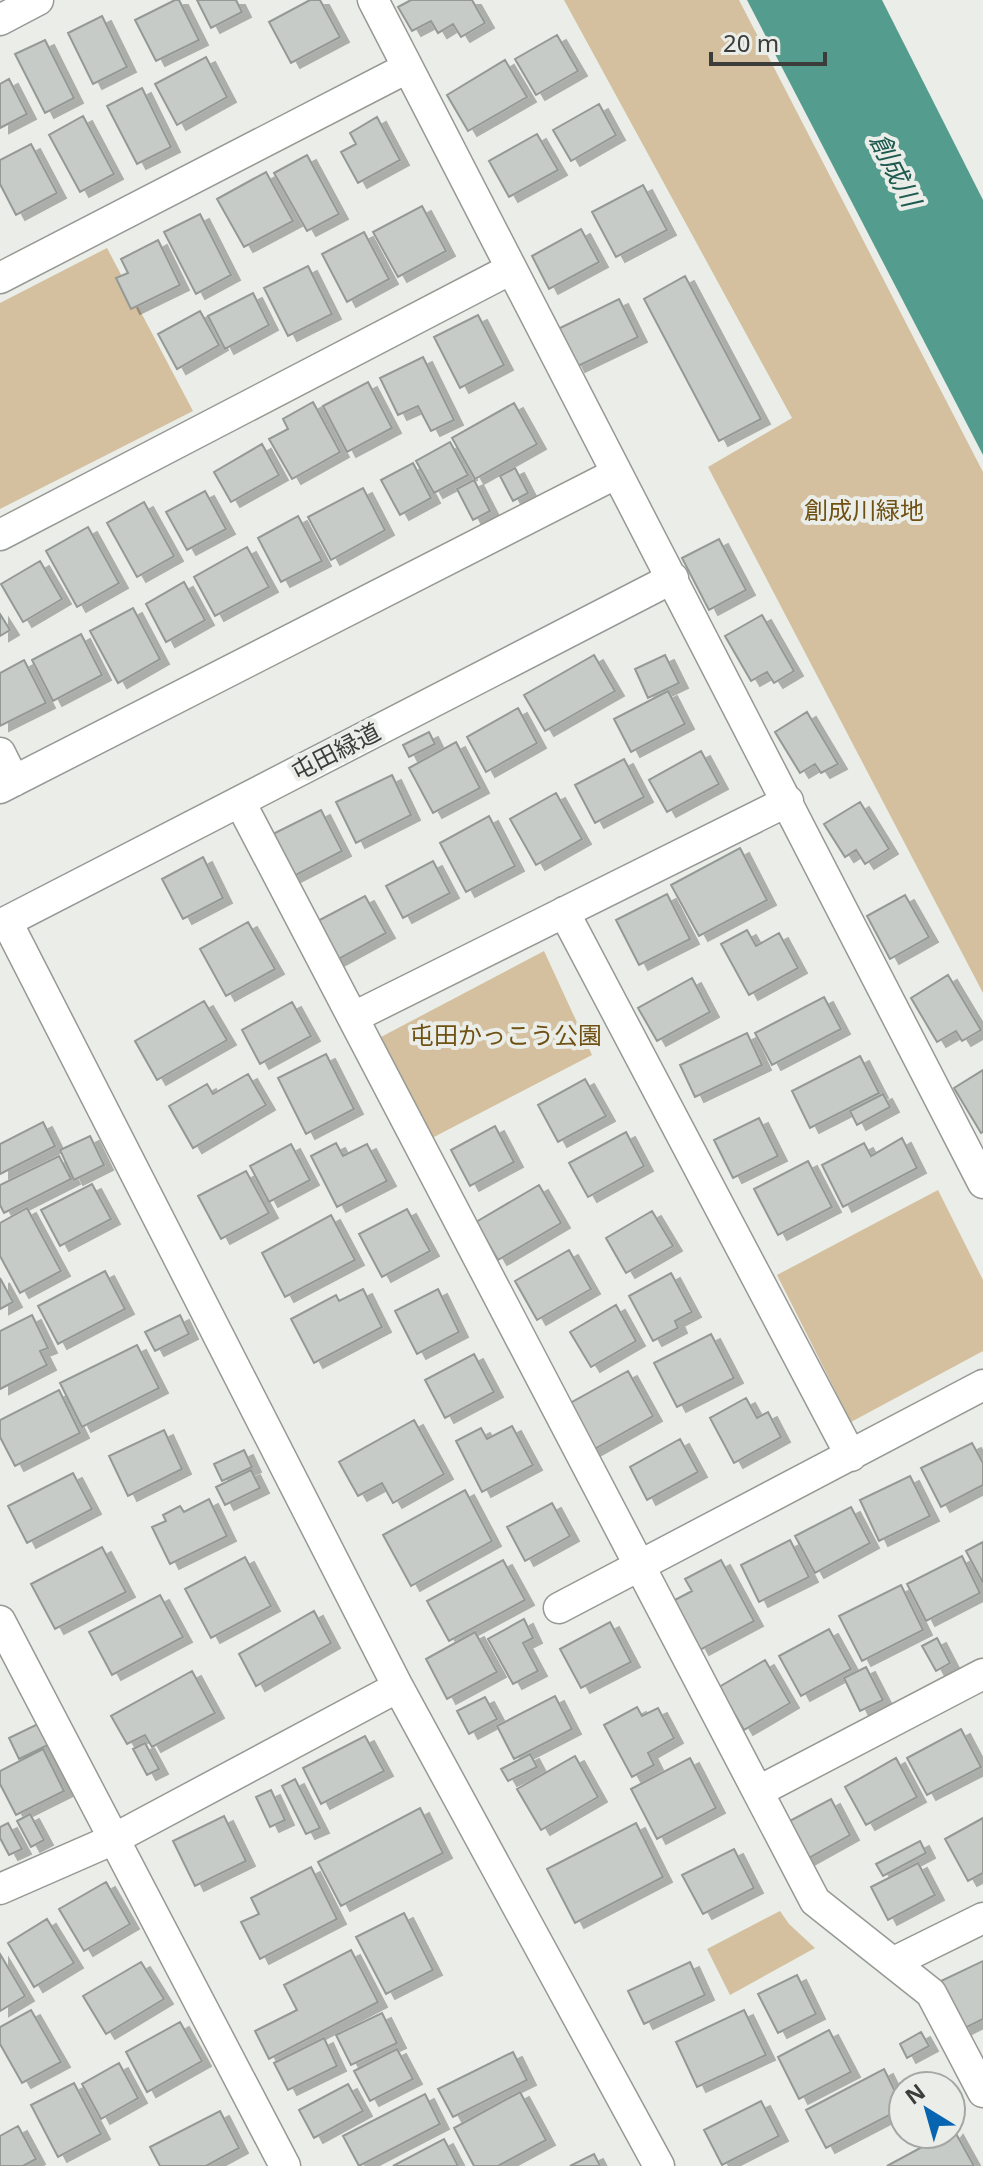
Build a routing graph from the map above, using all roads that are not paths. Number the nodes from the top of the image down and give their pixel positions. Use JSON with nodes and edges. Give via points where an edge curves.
{"nodes":[{"id":1,"x":38,"y":0,"type":"edge"},
{"id":2,"x":373,"y":0,"type":"edge"},
{"id":3,"x":0,"y":20,"type":"edge"},
{"id":4,"x":407,"y":68,"type":"junction"},
{"id":5,"x":511,"y":269,"type":"junction"},
{"id":6,"x":0,"y":278,"type":"edge"},
{"id":7,"x":617,"y":473,"type":"junction"},
{"id":8,"x":0,"y":535,"type":"edge"},
{"id":9,"x":673,"y":578,"type":"junction"},
{"id":10,"x":0,"y":753,"type":"edge"},
{"id":11,"x":7,"y":785,"type":"edge"},
{"id":12,"x":788,"y":801,"type":"junction"},
{"id":13,"x":240,"y":802,"type":"junction"},
{"id":14,"x":564,"y":912,"type":"junction"},
{"id":15,"x":3,"y":924,"type":"edge"},
{"id":16,"x":354,"y":1017,"type":"junction"},
{"id":17,"x":983,"y":1183,"type":"edge"},
{"id":18,"x":983,"y":1385,"type":"edge"},
{"id":19,"x":851,"y":1456,"type":"junction"},
{"id":20,"x":640,"y":1567,"type":"junction"},
{"id":21,"x":559,"y":1608,"type":"dead end"},
{"id":22,"x":0,"y":1621,"type":"edge"},
{"id":23,"x":983,"y":1674,"type":"edge"},
{"id":24,"x":398,"y":1687,"type":"junction"},
{"id":25,"x":759,"y":1791,"type":"junction"},
{"id":26,"x":112,"y":1840,"type":"junction"},
{"id":27,"x":0,"y":1889,"type":"edge"},
{"id":28,"x":983,"y":1918,"type":"edge"},
{"id":29,"x":894,"y":1962,"type":"junction"},
{"id":30,"x":983,"y":2092,"type":"edge"},
{"id":31,"x":285,"y":2166,"type":"edge"},
{"id":32,"x":659,"y":2166,"type":"edge"}],
"edges":[{"from":1,"to":3,"type":"street"},
{"from":2,"to":4,"type":"street"},
{"from":4,"to":5,"type":"street"},
{"from":4,"to":6,"type":"street"},
{"from":5,"to":7,"type":"street"},
{"from":5,"to":8,"type":"street"},
{"from":7,"to":9,"type":"street"},
{"from":7,"to":11,"type":"street"},
{"from":9,"to":12,"type":"street"},
{"from":9,"to":13,"type":"street","name":"屯田緑道"},
{"from":10,"to":11,"type":"street"},
{"from":12,"to":14,"type":"street"},
{"from":12,"to":17,"type":"street"},
{"from":13,"to":15,"type":"street","name":"屯田緑道"},
{"from":13,"to":16,"type":"street"},
{"from":14,"to":16,"type":"street"},
{"from":14,"to":19,"type":"street"},
{"from":15,"to":24,"type":"street"},
{"from":16,"to":20,"type":"street"},
{"from":18,"to":19,"type":"street"},
{"from":19,"to":20,"type":"street"},
{"from":20,"to":21,"type":"street"},
{"from":20,"to":25,"type":"street"},
{"from":22,"to":26,"type":"street"},
{"from":23,"to":25,"type":"street"},
{"from":24,"to":26,"type":"street"},
{"from":24,"to":32,"type":"street"},
{"from":25,"to":29,"type":"street","via":[[815,1901]]},
{"from":26,"to":27,"type":"street"},
{"from":26,"to":31,"type":"street"},
{"from":28,"to":29,"type":"street"},
{"from":29,"to":30,"type":"street","via":[[931,1993]]}]}
